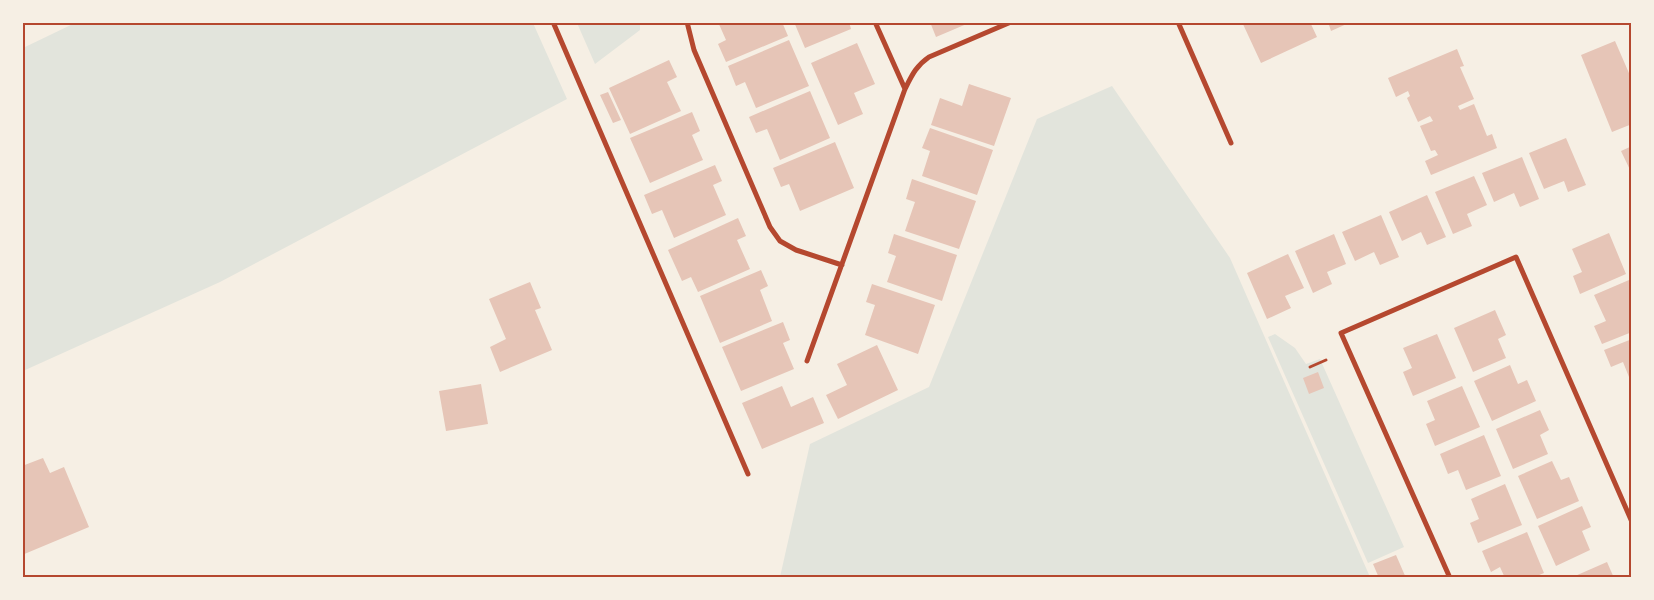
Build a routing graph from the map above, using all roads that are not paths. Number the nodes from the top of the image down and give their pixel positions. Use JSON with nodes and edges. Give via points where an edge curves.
{"nodes":[{"id":1,"x":553,"y":22,"type":"edge"},
{"id":2,"x":688,"y":22,"type":"edge"},
{"id":3,"x":875,"y":22,"type":"edge"},
{"id":4,"x":1011,"y":22,"type":"edge"},
{"id":5,"x":1178,"y":22,"type":"edge"},
{"id":6,"x":905,"y":89,"type":"junction"},
{"id":7,"x":1231,"y":143,"type":"dead end"},
{"id":8,"x":842,"y":265,"type":"junction"},
{"id":9,"x":807,"y":361,"type":"dead end"},
{"id":10,"x":748,"y":474,"type":"dead end"},
{"id":11,"x":1632,"y":522,"type":"edge"},
{"id":12,"x":1450,"y":578,"type":"edge"}],
"edges":[{"from":1,"to":10,"type":"street"},
{"from":2,"to":8,"type":"street","via":[[694,50],[770,227],[780,241],[796,250]]},
{"from":3,"to":6,"type":"street"},
{"from":4,"to":6,"type":"street","via":[[929,56],[919,64]]},
{"from":5,"to":7,"type":"street"},
{"from":6,"to":8,"type":"street"},
{"from":8,"to":9,"type":"street"},
{"from":11,"to":12,"type":"street","via":[[1516,257],[1341,333]]}]}
